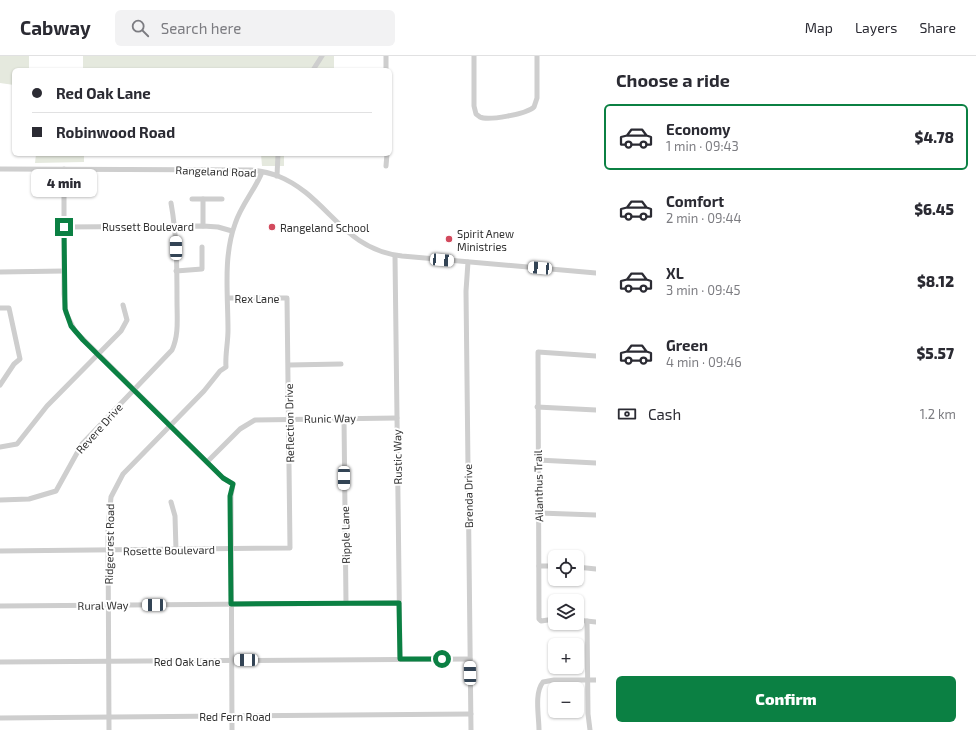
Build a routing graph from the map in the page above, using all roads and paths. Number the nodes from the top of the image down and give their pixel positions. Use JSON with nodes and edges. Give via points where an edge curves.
{"nodes":[{"id":1,"x":322,"y":56,"type":"edge"},
{"id":2,"x":386,"y":56,"type":"edge"},
{"id":3,"x":474,"y":56,"type":"edge"},
{"id":4,"x":537,"y":56,"type":"edge"},
{"id":5,"x":314,"y":68,"type":"edge"},
{"id":6,"x":386,"y":68,"type":"edge"},
{"id":7,"x":278,"y":156,"type":"edge"},
{"id":8,"x":387,"y":156,"type":"edge"},
{"id":9,"x":386,"y":166,"type":"dead end"},
{"id":10,"x":0,"y":169,"type":"edge"},
{"id":11,"x":64,"y":169,"type":"junction"},
{"id":12,"x":262,"y":172,"type":"junction"},
{"id":13,"x":277,"y":176,"type":"junction"},
{"id":14,"x":222,"y":198,"type":"dead end"},
{"id":15,"x":192,"y":199,"type":"dead end"},
{"id":16,"x":203,"y":199,"type":"junction"},
{"id":17,"x":171,"y":204,"type":"dead end"},
{"id":18,"x":204,"y":226,"type":"junction"},
{"id":19,"x":64,"y":227,"type":"junction"},
{"id":20,"x":175,"y":227,"type":"junction"},
{"id":21,"x":232,"y":231,"type":"junction"},
{"id":22,"x":202,"y":247,"type":"dead end"},
{"id":23,"x":395,"y":256,"type":"junction"},
{"id":24,"x":468,"y":262,"type":"junction"},
{"id":25,"x":64,"y":271,"type":"junction"},
{"id":26,"x":176,"y":271,"type":"junction"},
{"id":27,"x":0,"y":272,"type":"edge"},
{"id":28,"x":596,"y":273,"type":"edge"},
{"id":29,"x":228,"y":298,"type":"junction"},
{"id":30,"x":287,"y":298,"type":"joint"},
{"id":31,"x":123,"y":305,"type":"dead end"},
{"id":32,"x":0,"y":308,"type":"edge"},
{"id":33,"x":98,"y":355,"type":"junction"},
{"id":34,"x":596,"y":356,"type":"edge"},
{"id":35,"x":289,"y":364,"type":"junction"},
{"id":36,"x":341,"y":364,"type":"dead end"},
{"id":37,"x":0,"y":384,"type":"edge"},
{"id":38,"x":134,"y":390,"type":"junction"},
{"id":39,"x":537,"y":407,"type":"junction"},
{"id":40,"x":596,"y":410,"type":"edge"},
{"id":41,"x":344,"y":418,"type":"junction"},
{"id":42,"x":397,"y":418,"type":"junction"},
{"id":43,"x":289,"y":419,"type":"junction"},
{"id":44,"x":170,"y":426,"type":"junction"},
{"id":45,"x":0,"y":448,"type":"edge"},
{"id":46,"x":538,"y":460,"type":"junction"},
{"id":47,"x":207,"y":462,"type":"junction"},
{"id":48,"x":596,"y":463,"type":"edge"},
{"id":49,"x":0,"y":500,"type":"edge"},
{"id":50,"x":171,"y":502,"type":"dead end"},
{"id":51,"x":539,"y":513,"type":"junction"},
{"id":52,"x":596,"y":516,"type":"edge"},
{"id":53,"x":290,"y":548,"type":"joint"},
{"id":54,"x":231,"y":549,"type":"junction"},
{"id":55,"x":176,"y":550,"type":"junction"},
{"id":56,"x":0,"y":551,"type":"edge"},
{"id":57,"x":108,"y":551,"type":"junction"},
{"id":58,"x":539,"y":566,"type":"junction"},
{"id":59,"x":548,"y":566,"type":"edge"},
{"id":60,"x":584,"y":568,"type":"edge"},
{"id":61,"x":596,"y":569,"type":"edge"},
{"id":62,"x":346,"y":603,"type":"junction"},
{"id":63,"x":399,"y":603,"type":"junction"},
{"id":64,"x":231,"y":604,"type":"junction"},
{"id":65,"x":108,"y":605,"type":"junction"},
{"id":66,"x":0,"y":606,"type":"edge"},
{"id":67,"x":548,"y":620,"type":"edge"},
{"id":68,"x":584,"y":621,"type":"edge"},
{"id":69,"x":587,"y":621,"type":"junction"},
{"id":70,"x":596,"y":622,"type":"edge"},
{"id":71,"x":400,"y":659,"type":"junction"},
{"id":72,"x":470,"y":659,"type":"junction"},
{"id":73,"x":232,"y":660,"type":"junction"},
{"id":74,"x":109,"y":661,"type":"junction"},
{"id":75,"x":0,"y":662,"type":"edge"},
{"id":76,"x":588,"y":680,"type":"junction"},
{"id":77,"x":596,"y":680,"type":"edge"},
{"id":78,"x":471,"y":714,"type":"junction"},
{"id":79,"x":109,"y":716,"type":"junction"},
{"id":80,"x":232,"y":716,"type":"junction"},
{"id":81,"x":0,"y":718,"type":"edge"},
{"id":82,"x":109,"y":730,"type":"edge"},
{"id":83,"x":232,"y":730,"type":"edge"},
{"id":84,"x":471,"y":730,"type":"edge"},
{"id":85,"x":539,"y":730,"type":"edge"},
{"id":86,"x":590,"y":730,"type":"edge"}],
"edges":[{"from":1,"to":5,"type":"street"},
{"from":2,"to":6,"type":"street"},
{"from":3,"to":4,"type":"street","via":[[475,112],[479,117],[487,119],[526,112],[534,107],[537,98]]},
{"from":7,"to":13,"type":"street"},
{"from":8,"to":9,"type":"street"},
{"from":10,"to":11,"type":"street","name":"Rangeland Road"},
{"from":11,"to":12,"type":"street","name":"Rangeland Road","via":[[240,169]]},
{"from":11,"to":19,"type":"street"},
{"from":12,"to":13,"type":"street","name":"Rangeland Road"},
{"from":12,"to":21,"type":"street","name":"Ridgecrest Road","via":[[245,200]]},
{"from":13,"to":23,"type":"street","name":"Rangeland Road","via":[[306,193],[358,241]]},
{"from":14,"to":16,"type":"street"},
{"from":15,"to":16,"type":"street"},
{"from":16,"to":18,"type":"street"},
{"from":17,"to":20,"type":"street","name":"Revere Drive"},
{"from":18,"to":20,"type":"street","name":"Russett Boulevard"},
{"from":18,"to":21,"type":"street","name":"Russett Boulevard"},
{"from":19,"to":20,"type":"street","name":"Russett Boulevard"},
{"from":19,"to":25,"type":"street"},
{"from":20,"to":26,"type":"street","name":"Revere Drive"},
{"from":21,"to":29,"type":"street","name":"Ridgecrest Road","via":[[228,254]]},
{"from":22,"to":26,"type":"street","via":[[202,269]]},
{"from":23,"to":24,"type":"street","name":"Rangeland Road"},
{"from":23,"to":42,"type":"street","name":"Rustic Way"},
{"from":24,"to":28,"type":"street","name":"Rangeland Road"},
{"from":24,"to":72,"type":"street","name":"Brenda Drive","via":[[466,299]]},
{"from":25,"to":27,"type":"street"},
{"from":25,"to":33,"type":"street","via":[[67,318],[75,331]]},
{"from":26,"to":38,"type":"street","name":"Revere Drive","via":[[175,344],[167,357]]},
{"from":29,"to":30,"type":"street","name":"Rex Lane"},
{"from":29,"to":44,"type":"street","name":"Ridgecrest Road","via":[[228,335],[224,358],[226,367]]},
{"from":30,"to":35,"type":"street","name":"Reflection Drive"},
{"from":31,"to":33,"type":"street","via":[[127,315],[124,326]]},
{"from":32,"to":37,"type":"street","via":[[9,308],[20,359]]},
{"from":33,"to":38,"type":"street"},
{"from":33,"to":45,"type":"street","via":[[47,406],[17,444]]},
{"from":34,"to":39,"type":"street","name":"Ailanthus Trail","via":[[538,352]]},
{"from":35,"to":36,"type":"street"},
{"from":35,"to":43,"type":"street","name":"Reflection Drive"},
{"from":38,"to":44,"type":"street"},
{"from":38,"to":49,"type":"street","name":"Revere Drive","via":[[82,444],[56,491],[29,499]]},
{"from":39,"to":40,"type":"street"},
{"from":39,"to":46,"type":"street","name":"Ailanthus Trail"},
{"from":41,"to":42,"type":"street","name":"Runic Way"},
{"from":41,"to":43,"type":"street","name":"Runic Way"},
{"from":41,"to":62,"type":"street","name":"Ripple Lane"},
{"from":42,"to":63,"type":"street","name":"Rustic Way"},
{"from":43,"to":47,"type":"street","name":"Runic Way","via":[[263,419],[247,424]]},
{"from":43,"to":53,"type":"street","name":"Reflection Drive"},
{"from":44,"to":47,"type":"street"},
{"from":44,"to":57,"type":"street","name":"Ridgecrest Road","via":[[123,474],[115,486],[108,508]]},
{"from":46,"to":48,"type":"street"},
{"from":46,"to":51,"type":"street","name":"Ailanthus Trail"},
{"from":47,"to":54,"type":"street","via":[[233,484],[230,496]]},
{"from":50,"to":55,"type":"street","via":[[175,516]]},
{"from":51,"to":52,"type":"street"},
{"from":51,"to":58,"type":"street","name":"Ailanthus Trail"},
{"from":53,"to":54,"type":"street","name":"Rosette Boulevard"},
{"from":54,"to":55,"type":"street","name":"Rosette Boulevard"},
{"from":54,"to":64,"type":"street"},
{"from":55,"to":57,"type":"street","name":"Rosette Boulevard"},
{"from":56,"to":57,"type":"street","name":"Rosette Boulevard"},
{"from":57,"to":65,"type":"street","name":"Ridgecrest Road"},
{"from":58,"to":59,"type":"street"},
{"from":58,"to":67,"type":"street","name":"Ailanthus Trail","via":[[539,620]]},
{"from":60,"to":61,"type":"street"},
{"from":62,"to":63,"type":"street","name":"Rural Way"},
{"from":62,"to":64,"type":"street","name":"Rural Way"},
{"from":63,"to":71,"type":"street","name":"Rustic Way"},
{"from":64,"to":65,"type":"street","name":"Rural Way"},
{"from":64,"to":73,"type":"street"},
{"from":65,"to":66,"type":"street","name":"Rural Way"},
{"from":65,"to":74,"type":"street","name":"Ridgecrest Road"},
{"from":68,"to":69,"type":"street"},
{"from":69,"to":70,"type":"street"},
{"from":69,"to":76,"type":"street"},
{"from":71,"to":72,"type":"street","name":"Red Oak Lane"},
{"from":71,"to":73,"type":"street","name":"Red Oak Lane"},
{"from":72,"to":78,"type":"street","name":"Brenda Drive"},
{"from":73,"to":74,"type":"street","name":"Red Oak Lane"},
{"from":73,"to":80,"type":"street"},
{"from":74,"to":75,"type":"street","name":"Red Oak Lane"},
{"from":74,"to":79,"type":"street","name":"Ridgecrest Road"},
{"from":76,"to":77,"type":"street"},
{"from":76,"to":85,"type":"street","via":[[543,682],[538,697]]},
{"from":76,"to":86,"type":"street"},
{"from":78,"to":80,"type":"street","name":"Red Fern Road"},
{"from":78,"to":84,"type":"street","name":"Brenda Drive"},
{"from":79,"to":80,"type":"street","name":"Red Fern Road"},
{"from":79,"to":81,"type":"street","name":"Red Fern Road"},
{"from":79,"to":82,"type":"street","name":"Ridgecrest Road"},
{"from":80,"to":83,"type":"street"}]}
